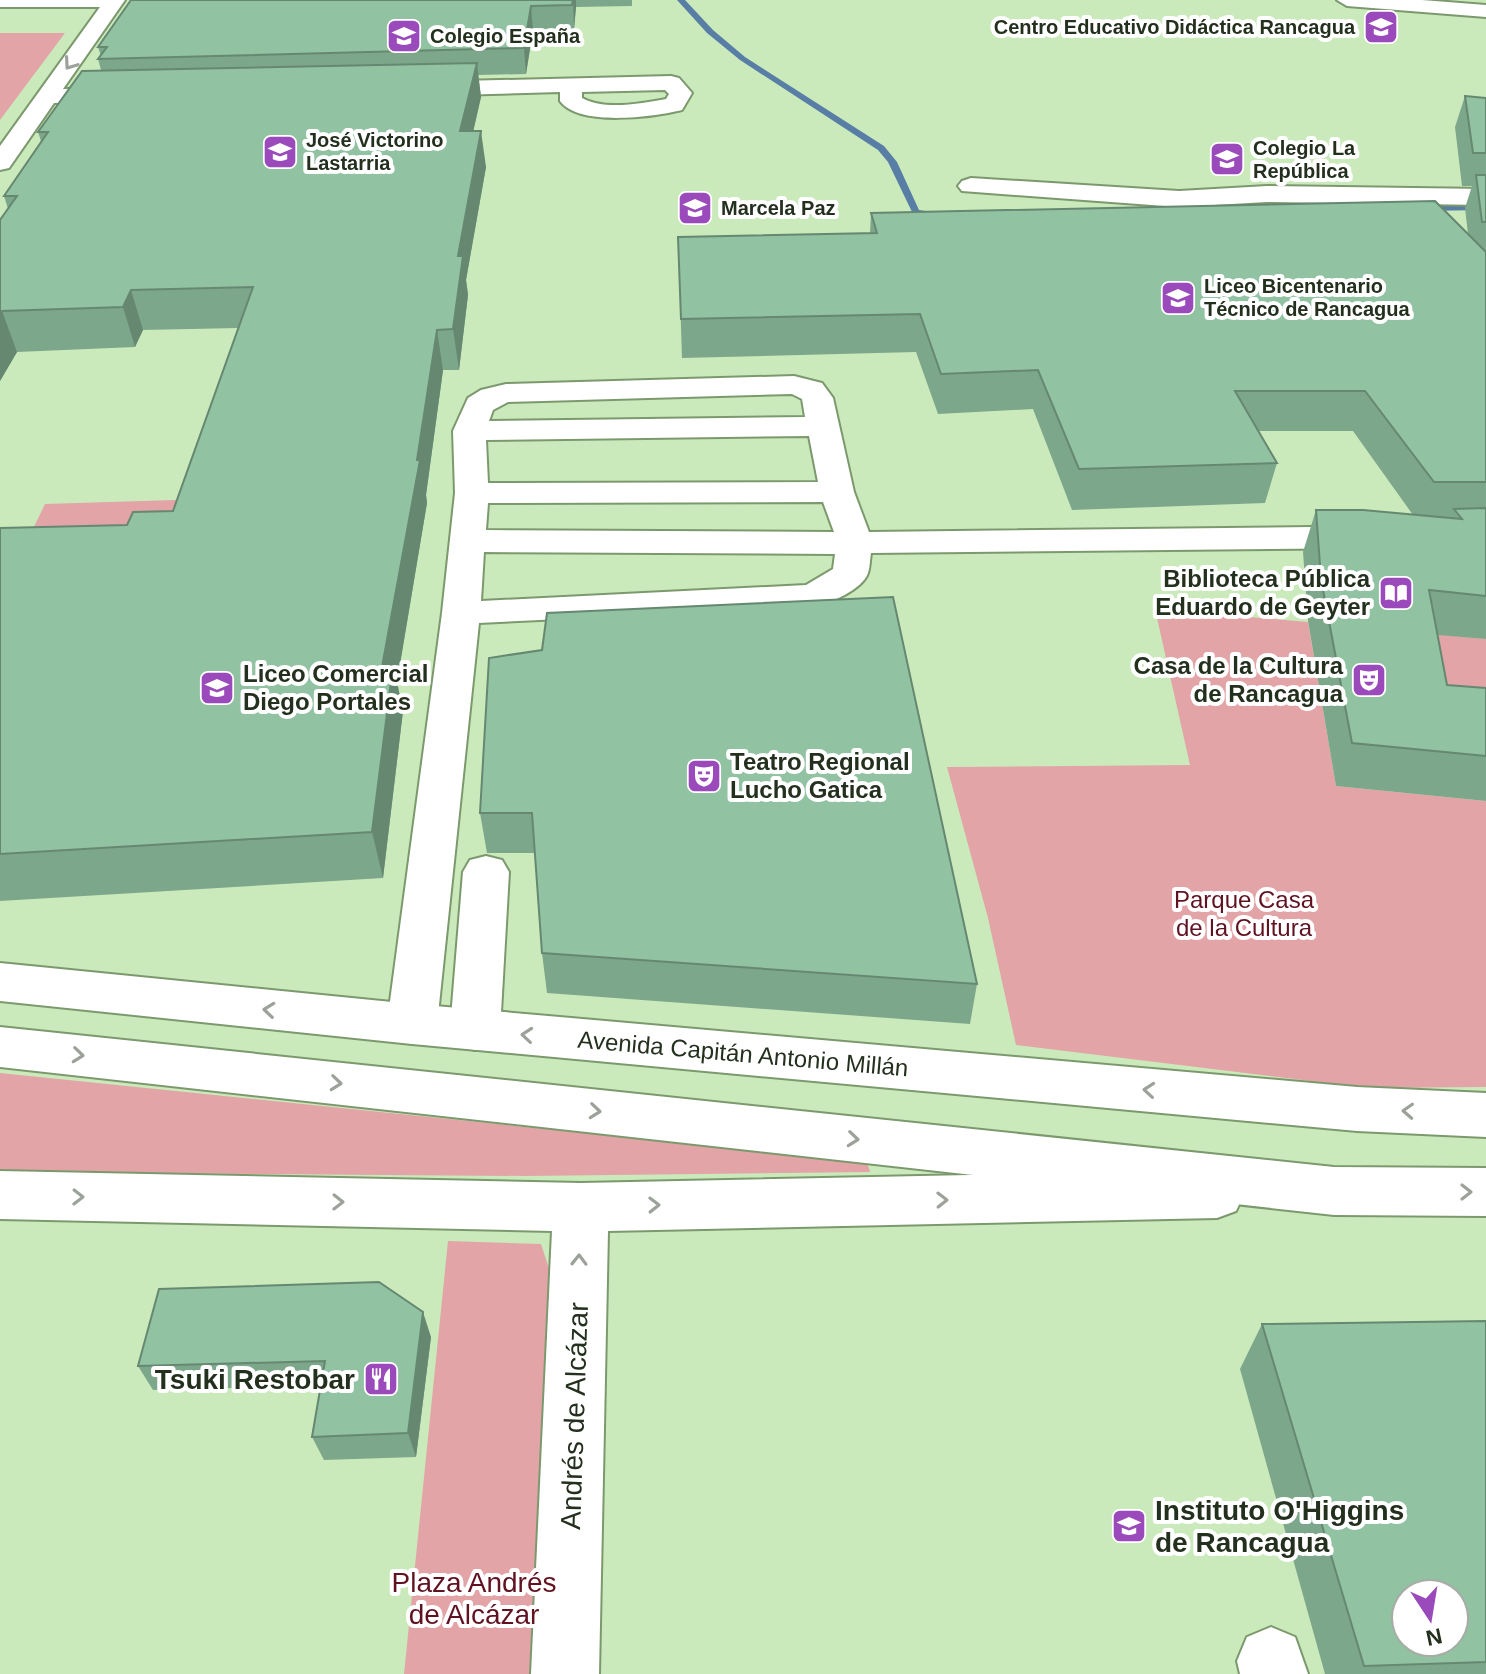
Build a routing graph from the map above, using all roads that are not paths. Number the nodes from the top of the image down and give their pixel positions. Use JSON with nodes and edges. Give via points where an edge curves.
{"nodes":[{"id":1,"x":1347,"y":0,"type":"edge"},
{"id":2,"x":0,"y":1,"type":"edge"},
{"id":3,"x":112,"y":4,"type":"edge"},
{"id":4,"x":1486,"y":11,"type":"edge"},
{"id":5,"x":138,"y":12,"type":"edge"},
{"id":6,"x":571,"y":85,"type":"dead end"},
{"id":7,"x":398,"y":89,"type":"edge"},
{"id":8,"x":146,"y":95,"type":"edge"},
{"id":9,"x":46,"y":96,"type":"junction"},
{"id":10,"x":0,"y":163,"type":"edge"},
{"id":11,"x":971,"y":186,"type":"dead end"},
{"id":12,"x":1486,"y":197,"type":"edge"},
{"id":13,"x":837,"y":492,"type":"junction"},
{"id":14,"x":472,"y":493,"type":"junction"},
{"id":15,"x":1486,"y":536,"type":"edge"},
{"id":16,"x":467,"y":541,"type":"junction"},
{"id":17,"x":855,"y":543,"type":"junction"},
{"id":18,"x":461,"y":613,"type":"junction"},
{"id":19,"x":486,"y":872,"type":"dead end"},
{"id":20,"x":0,"y":982,"type":"edge"},
{"id":21,"x":412,"y":1024,"type":"junction"},
{"id":22,"x":475,"y":1030,"type":"junction"},
{"id":23,"x":0,"y":1047,"type":"edge"},
{"id":24,"x":1486,"y":1115,"type":"edge"},
{"id":25,"x":1334,"y":1191,"type":"junction"},
{"id":26,"x":1486,"y":1192,"type":"edge"},
{"id":27,"x":0,"y":1195,"type":"edge"},
{"id":28,"x":581,"y":1207,"type":"junction"},
{"id":29,"x":565,"y":1674,"type":"edge"}],
"edges":[{"from":1,"to":4,"type":"street"},
{"from":2,"to":3,"type":"street"},
{"from":3,"to":5,"type":"street"},
{"from":3,"to":9,"type":"street","one_way":true},
{"from":6,"to":7,"type":"street"},
{"from":8,"to":9,"type":"street"},
{"from":9,"to":10,"type":"street"},
{"from":11,"to":12,"type":"street","via":[[1179,199],[1267,194]]},
{"from":13,"to":14,"type":"street"},
{"from":13,"to":14,"type":"street","via":[[825,426],[469,431]]},
{"from":13,"to":17,"type":"street"},
{"from":14,"to":16,"type":"street"},
{"from":15,"to":17,"type":"street"},
{"from":16,"to":17,"type":"street"},
{"from":16,"to":18,"type":"street"},
{"from":17,"to":18,"type":"street","via":[[850,574],[814,596]]},
{"from":18,"to":21,"type":"street"},
{"from":19,"to":22,"type":"street"},
{"from":21,"to":20,"type":"street","name":"Avenida Capitán Antonio Millán","one_way":true},
{"from":21,"to":22,"type":"street","name":"Avenida Capitán Antonio Millán"},
{"from":24,"to":22,"type":"street","name":"Avenida Capitán Antonio Millán","one_way":true,"via":[[1357,1109]]},
{"from":23,"to":25,"type":"street","one_way":true},
{"from":25,"to":26,"type":"street","one_way":true},
{"from":28,"to":25,"type":"street","one_way":true},
{"from":27,"to":28,"type":"street","one_way":true},
{"from":29,"to":28,"type":"street","name":"Andrés de Alcázar","one_way":true}]}
